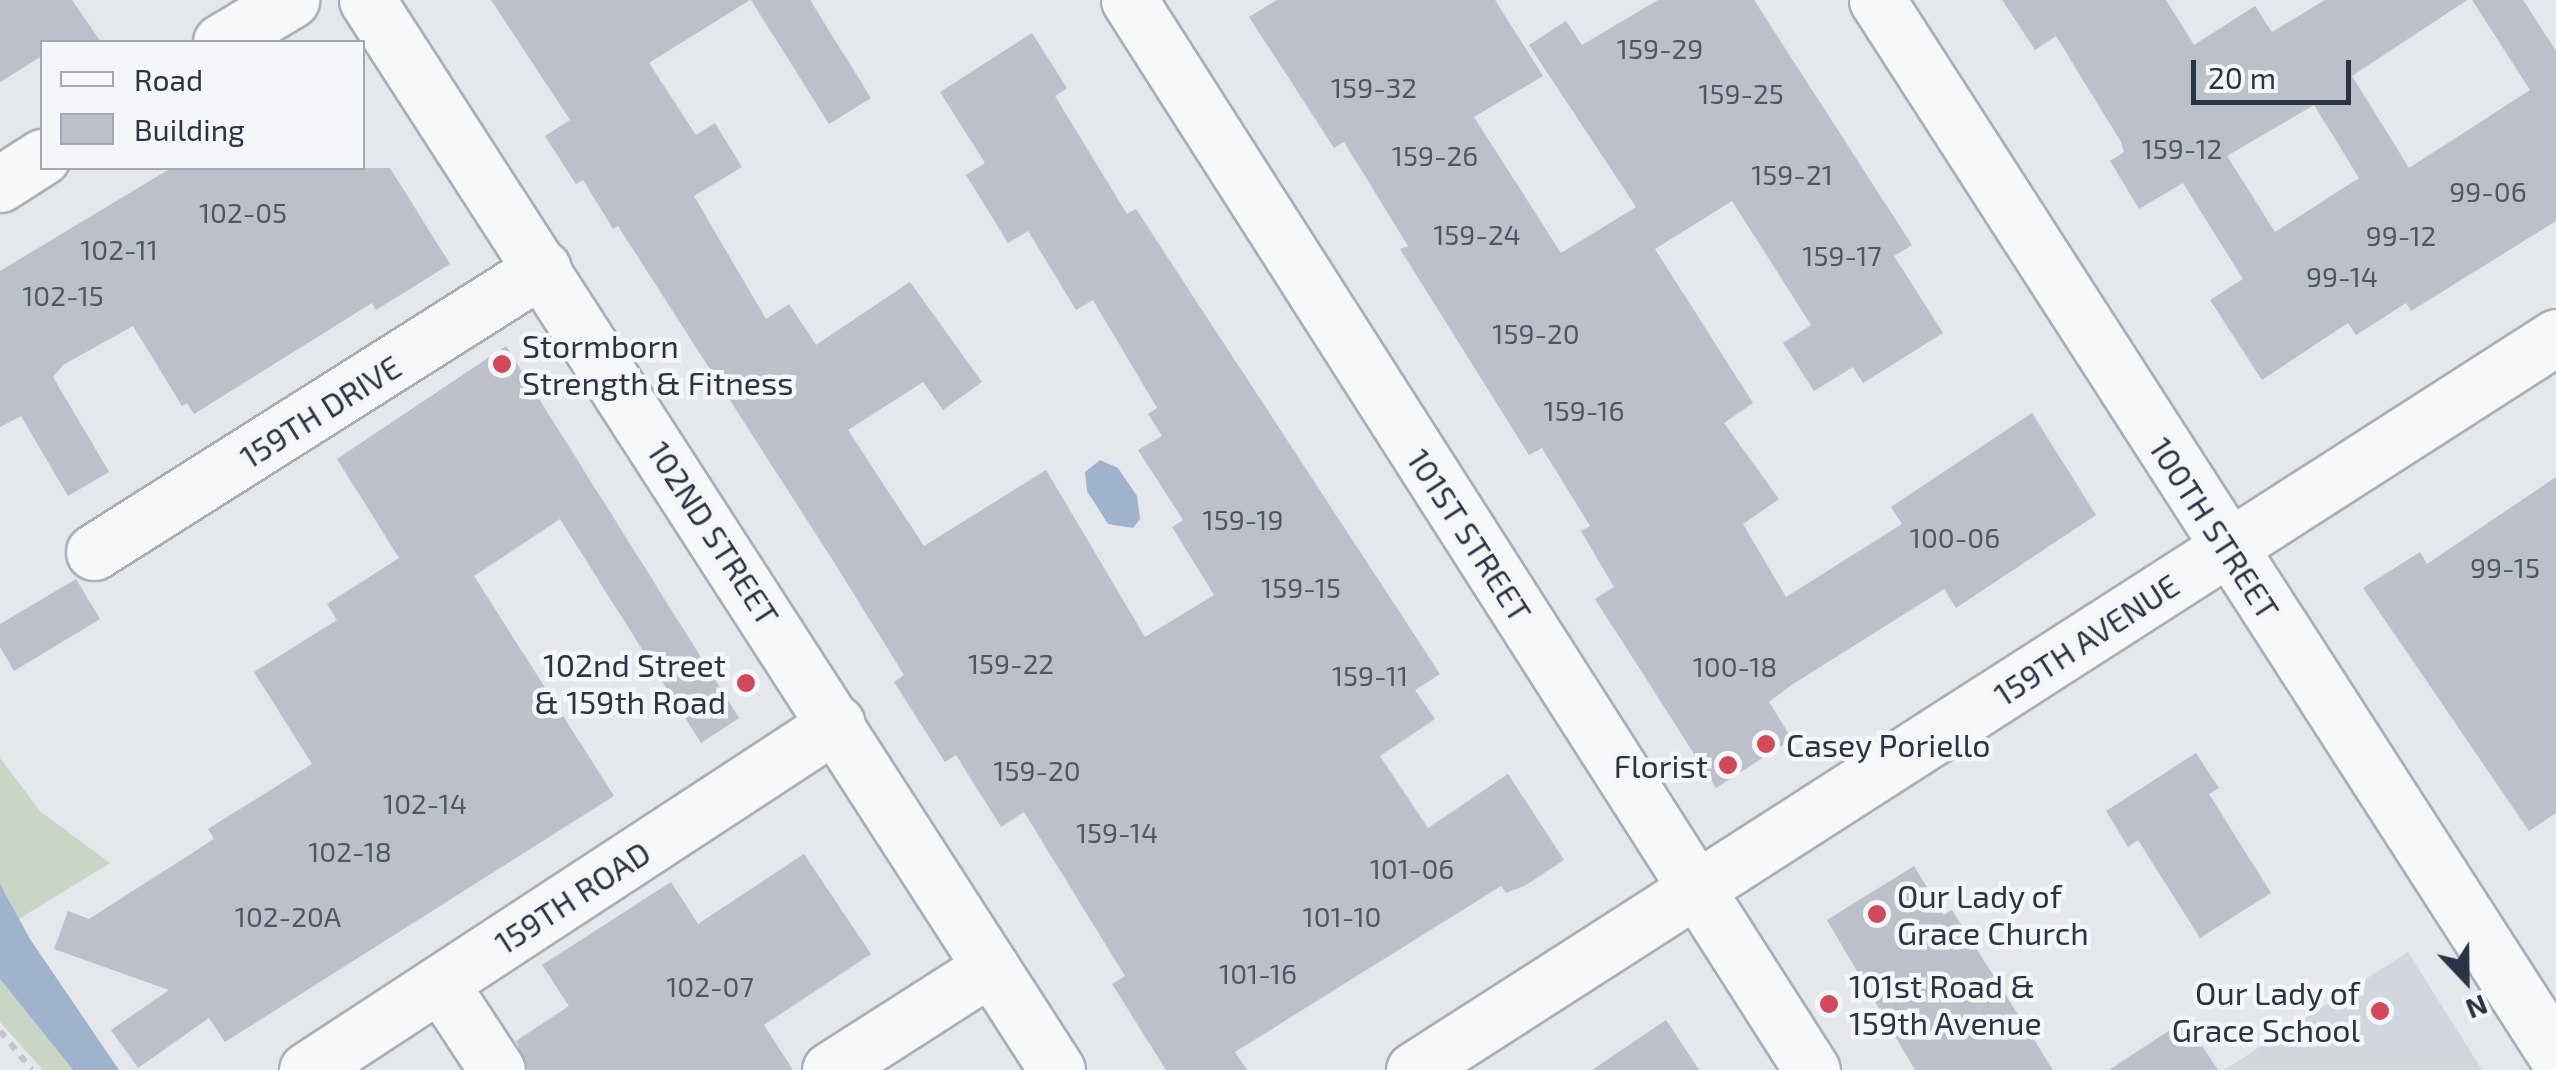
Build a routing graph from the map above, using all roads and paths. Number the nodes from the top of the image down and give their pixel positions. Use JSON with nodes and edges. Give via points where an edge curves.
{"nodes":[{"id":1,"x":291,"y":0,"type":"edge"},
{"id":2,"x":367,"y":0,"type":"edge"},
{"id":3,"x":1128,"y":0,"type":"edge"},
{"id":4,"x":1878,"y":0,"type":"edge"},
{"id":5,"x":224,"y":40,"type":"edge"},
{"id":6,"x":40,"y":158,"type":"edge"},
{"id":7,"x":0,"y":184,"type":"edge"},
{"id":8,"x":543,"y":268,"type":"junction"},
{"id":9,"x":2556,"y":337,"type":"edge"},
{"id":10,"x":2228,"y":548,"type":"junction"},
{"id":11,"x":94,"y":552,"type":"dead end"},
{"id":12,"x":837,"y":723,"type":"junction"},
{"id":13,"x":1696,"y":889,"type":"junction"},
{"id":14,"x":991,"y":967,"type":"junction"},
{"id":15,"x":440,"y":982,"type":"junction"},
{"id":16,"x":0,"y":1031,"type":"edge"},
{"id":17,"x":2556,"y":1054,"type":"edge"},
{"id":18,"x":32,"y":1070,"type":"edge"},
{"id":19,"x":307,"y":1070,"type":"edge"},
{"id":20,"x":497,"y":1070,"type":"edge"},
{"id":21,"x":830,"y":1070,"type":"edge"},
{"id":22,"x":1057,"y":1070,"type":"edge"},
{"id":23,"x":1414,"y":1070,"type":"edge"},
{"id":24,"x":1812,"y":1070,"type":"edge"}],
"edges":[{"from":1,"to":5,"type":"street"},
{"from":2,"to":8,"type":"street","name":"102ND STREET"},
{"from":3,"to":13,"type":"street","name":"101ST STREET"},
{"from":4,"to":10,"type":"street","name":"100TH STREET"},
{"from":6,"to":7,"type":"street"},
{"from":8,"to":11,"type":"street","name":"159TH DRIVE"},
{"from":8,"to":12,"type":"street","name":"102ND STREET"},
{"from":9,"to":10,"type":"street","name":"159TH AVENUE"},
{"from":10,"to":13,"type":"street","name":"159TH AVENUE"},
{"from":10,"to":17,"type":"street","name":"100TH STREET"},
{"from":12,"to":14,"type":"street","name":"102ND STREET"},
{"from":12,"to":15,"type":"street","name":"159TH ROAD"},
{"from":13,"to":23,"type":"street","name":"159TH AVENUE"},
{"from":13,"to":24,"type":"street","name":"101ST STREET"},
{"from":14,"to":21,"type":"street"},
{"from":14,"to":22,"type":"street","name":"102ND STREET"},
{"from":15,"to":19,"type":"street","name":"159TH ROAD"},
{"from":15,"to":20,"type":"street"},
{"from":16,"to":18,"type":"path"}]}
